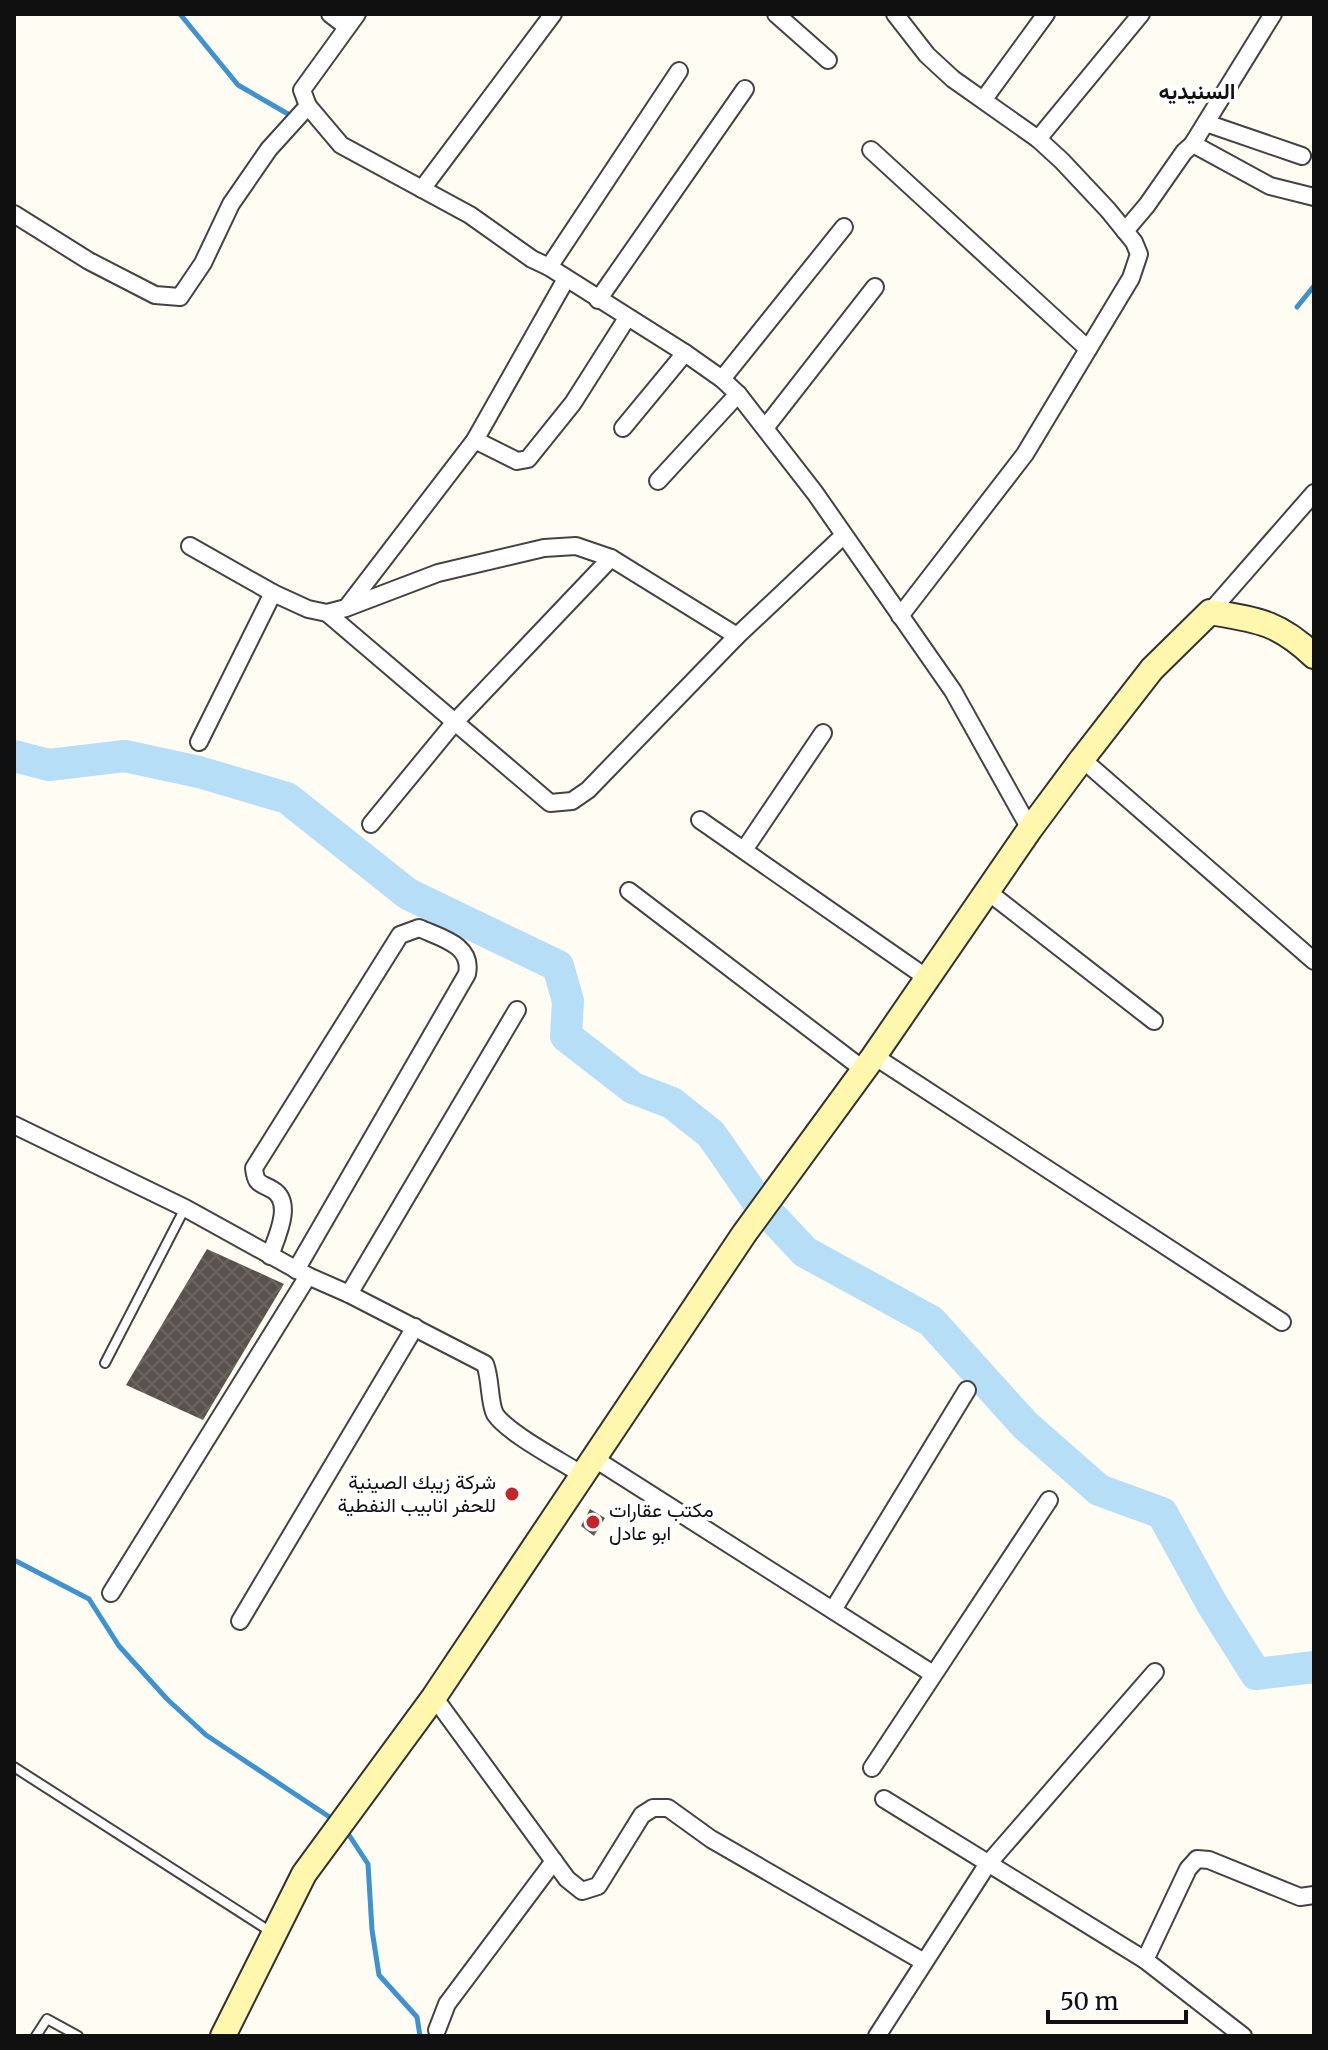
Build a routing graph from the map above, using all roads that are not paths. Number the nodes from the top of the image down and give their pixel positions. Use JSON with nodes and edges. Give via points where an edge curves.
{"nodes":[{"id":1,"x":330,"y":14,"type":"edge"},
{"id":2,"x":553,"y":14,"type":"edge"},
{"id":3,"x":776,"y":14,"type":"edge"},
{"id":4,"x":895,"y":14,"type":"edge"},
{"id":5,"x":1046,"y":14,"type":"edge"},
{"id":6,"x":1141,"y":14,"type":"edge"},
{"id":7,"x":1273,"y":14,"type":"edge"},
{"id":8,"x":352,"y":20,"type":"edge"},
{"id":9,"x":828,"y":60,"type":"dead end"},
{"id":10,"x":679,"y":71,"type":"dead end"},
{"id":11,"x":745,"y":89,"type":"dead end"},
{"id":12,"x":984,"y":99,"type":"junction"},
{"id":13,"x":308,"y":106,"type":"junction"},
{"id":14,"x":1206,"y":123,"type":"junction"},
{"id":15,"x":1038,"y":139,"type":"junction"},
{"id":16,"x":1192,"y":145,"type":"junction"},
{"id":17,"x":871,"y":150,"type":"dead end"},
{"id":18,"x":1302,"y":156,"type":"dead end"},
{"id":19,"x":422,"y":189,"type":"junction"},
{"id":20,"x":1314,"y":197,"type":"edge"},
{"id":21,"x":14,"y":214,"type":"edge"},
{"id":22,"x":844,"y":227,"type":"dead end"},
{"id":23,"x":1125,"y":231,"type":"junction"},
{"id":24,"x":549,"y":267,"type":"junction"},
{"id":25,"x":566,"y":279,"type":"junction"},
{"id":26,"x":875,"y":287,"type":"dead end"},
{"id":27,"x":598,"y":300,"type":"junction"},
{"id":28,"x":627,"y":318,"type":"junction"},
{"id":29,"x":1088,"y":349,"type":"junction"},
{"id":30,"x":685,"y":353,"type":"junction"},
{"id":31,"x":722,"y":379,"type":"junction"},
{"id":32,"x":738,"y":394,"type":"junction"},
{"id":33,"x":623,"y":428,"type":"dead end"},
{"id":34,"x":765,"y":428,"type":"junction"},
{"id":35,"x":475,"y":440,"type":"junction"},
{"id":36,"x":658,"y":481,"type":"dead end"},
{"id":37,"x":1314,"y":493,"type":"edge"},
{"id":38,"x":844,"y":535,"type":"junction"},
{"id":39,"x":190,"y":546,"type":"dead end"},
{"id":40,"x":611,"y":558,"type":"junction"},
{"id":41,"x":273,"y":593,"type":"junction"},
{"id":42,"x":346,"y":608,"type":"junction"},
{"id":43,"x":1210,"y":612,"type":"junction"},
{"id":44,"x":327,"y":613,"type":"junction"},
{"id":45,"x":900,"y":616,"type":"junction"},
{"id":46,"x":737,"y":636,"type":"junction"},
{"id":47,"x":1314,"y":656,"type":"edge"},
{"id":48,"x":454,"y":723,"type":"junction"},
{"id":49,"x":823,"y":733,"type":"dead end"},
{"id":50,"x":199,"y":742,"type":"dead end"},
{"id":51,"x":1082,"y":759,"type":"junction"},
{"id":52,"x":700,"y":820,"type":"dead end"},
{"id":53,"x":371,"y":824,"type":"dead end"},
{"id":54,"x":1030,"y":829,"type":"junction"},
{"id":55,"x":744,"y":850,"type":"junction"},
{"id":56,"x":629,"y":891,"type":"dead end"},
{"id":57,"x":987,"y":891,"type":"junction"},
{"id":58,"x":1314,"y":961,"type":"edge"},
{"id":59,"x":927,"y":978,"type":"junction"},
{"id":60,"x":517,"y":1010,"type":"dead end"},
{"id":61,"x":1154,"y":1021,"type":"dead end"},
{"id":62,"x":869,"y":1063,"type":"junction"},
{"id":63,"x":14,"y":1125,"type":"edge"},
{"id":64,"x":185,"y":1208,"type":"junction"},
{"id":65,"x":270,"y":1256,"type":"junction"},
{"id":66,"x":302,"y":1273,"type":"junction"},
{"id":67,"x":349,"y":1294,"type":"junction"},
{"id":68,"x":1282,"y":1322,"type":"dead end"},
{"id":69,"x":415,"y":1327,"type":"junction"},
{"id":70,"x":105,"y":1363,"type":"dead end"},
{"id":71,"x":967,"y":1390,"type":"dead end"},
{"id":72,"x":589,"y":1467,"type":"junction"},
{"id":73,"x":1049,"y":1500,"type":"dead end"},
{"id":74,"x":111,"y":1593,"type":"dead end"},
{"id":75,"x":833,"y":1610,"type":"junction"},
{"id":76,"x":240,"y":1621,"type":"dead end"},
{"id":77,"x":1155,"y":1672,"type":"dead end"},
{"id":78,"x":933,"y":1674,"type":"junction"},
{"id":79,"x":434,"y":1697,"type":"junction"},
{"id":80,"x":14,"y":1767,"type":"edge"},
{"id":81,"x":872,"y":1768,"type":"dead end"},
{"id":82,"x":884,"y":1799,"type":"dead end"},
{"id":83,"x":554,"y":1861,"type":"junction"},
{"id":84,"x":987,"y":1865,"type":"junction"},
{"id":85,"x":1314,"y":1895,"type":"edge"},
{"id":86,"x":275,"y":1935,"type":"junction"},
{"id":87,"x":1145,"y":1960,"type":"junction"},
{"id":88,"x":924,"y":1962,"type":"junction"},
{"id":89,"x":437,"y":2030,"type":"dead end"},
{"id":90,"x":884,"y":2033,"type":"edge"},
{"id":91,"x":36,"y":2036,"type":"edge"},
{"id":92,"x":78,"y":2036,"type":"edge"},
{"id":93,"x":223,"y":2036,"type":"edge"},
{"id":94,"x":1243,"y":2036,"type":"edge"}],
"edges":[{"from":1,"to":8,"type":"street"},
{"from":2,"to":19,"type":"street"},
{"from":3,"to":9,"type":"street"},
{"from":4,"to":12,"type":"street","via":[[927,55]]},
{"from":5,"to":12,"type":"street"},
{"from":6,"to":15,"type":"street"},
{"from":7,"to":14,"type":"street"},
{"from":8,"to":13,"type":"street","via":[[302,90]]},
{"from":10,"to":24,"type":"street"},
{"from":11,"to":27,"type":"street"},
{"from":12,"to":15,"type":"street"},
{"from":13,"to":19,"type":"street","via":[[341,145]]},
{"from":13,"to":21,"type":"street","via":[[269,149],[231,204],[180,297],[155,295]]},
{"from":14,"to":16,"type":"street"},
{"from":14,"to":18,"type":"street"},
{"from":15,"to":23,"type":"street"},
{"from":16,"to":20,"type":"street","via":[[1270,186]]},
{"from":16,"to":23,"type":"street"},
{"from":17,"to":29,"type":"street"},
{"from":19,"to":24,"type":"street"},
{"from":22,"to":31,"type":"street"},
{"from":23,"to":29,"type":"street","via":[[1139,254],[1137,265]]},
{"from":24,"to":25,"type":"street"},
{"from":25,"to":27,"type":"street"},
{"from":25,"to":35,"type":"street"},
{"from":26,"to":34,"type":"street"},
{"from":27,"to":28,"type":"street"},
{"from":28,"to":30,"type":"street"},
{"from":28,"to":35,"type":"street","via":[[573,403],[528,459],[517,461]]},
{"from":29,"to":45,"type":"street","via":[[1025,454]]},
{"from":30,"to":31,"type":"street"},
{"from":30,"to":33,"type":"street"},
{"from":31,"to":32,"type":"street"},
{"from":32,"to":34,"type":"street"},
{"from":32,"to":36,"type":"street"},
{"from":34,"to":38,"type":"street"},
{"from":35,"to":42,"type":"street"},
{"from":37,"to":43,"type":"street"},
{"from":38,"to":45,"type":"street"},
{"from":38,"to":46,"type":"street"},
{"from":39,"to":41,"type":"street"},
{"from":40,"to":42,"type":"street","via":[[576,546],[544,548],[438,573]]},
{"from":40,"to":46,"type":"street"},
{"from":40,"to":48,"type":"street"},
{"from":41,"to":44,"type":"street"},
{"from":41,"to":50,"type":"street"},
{"from":42,"to":44,"type":"street"},
{"from":43,"to":47,"type":"main road","via":[[1271,624]]},
{"from":43,"to":51,"type":"main road","via":[[1152,669]]},
{"from":44,"to":48,"type":"street"},
{"from":45,"to":54,"type":"street","via":[[953,691]]},
{"from":46,"to":48,"type":"street","via":[[572,801],[550,803]]},
{"from":48,"to":53,"type":"street"},
{"from":49,"to":55,"type":"street"},
{"from":51,"to":54,"type":"main road"},
{"from":51,"to":58,"type":"street"},
{"from":52,"to":55,"type":"street"},
{"from":54,"to":57,"type":"main road"},
{"from":55,"to":59,"type":"street"},
{"from":56,"to":62,"type":"street"},
{"from":57,"to":59,"type":"main road"},
{"from":57,"to":61,"type":"street"},
{"from":59,"to":62,"type":"main road"},
{"from":60,"to":67,"type":"street"},
{"from":62,"to":68,"type":"street"},
{"from":62,"to":72,"type":"main road","via":[[744,1234]]},
{"from":63,"to":64,"type":"street"},
{"from":64,"to":65,"type":"street"},
{"from":64,"to":70,"type":"lane"},
{"from":65,"to":66,"type":"street"},
{"from":65,"to":66,"type":"street","via":[[283,1207],[273,1190],[260,1186],[254,1168],[400,935],[419,928],[458,946],[467,955],[467,974]]},
{"from":66,"to":67,"type":"street"},
{"from":66,"to":74,"type":"street"},
{"from":67,"to":69,"type":"street"},
{"from":69,"to":72,"type":"street","via":[[485,1364],[494,1412],[506,1426]]},
{"from":69,"to":76,"type":"street"},
{"from":71,"to":75,"type":"street"},
{"from":72,"to":75,"type":"street"},
{"from":72,"to":79,"type":"main road"},
{"from":73,"to":78,"type":"street"},
{"from":75,"to":78,"type":"street"},
{"from":77,"to":84,"type":"street"},
{"from":78,"to":81,"type":"street"},
{"from":79,"to":83,"type":"street"},
{"from":79,"to":86,"type":"main road","via":[[304,1874]]},
{"from":80,"to":86,"type":"lane"},
{"from":82,"to":84,"type":"street"},
{"from":83,"to":88,"type":"street","via":[[582,1891],[598,1886],[642,1815],[668,1808],[711,1839]]},
{"from":83,"to":89,"type":"street","via":[[447,2004]]},
{"from":84,"to":87,"type":"street"},
{"from":84,"to":88,"type":"street"},
{"from":85,"to":87,"type":"street","via":[[1300,1897],[1197,1859]]},
{"from":86,"to":93,"type":"main road"},
{"from":87,"to":94,"type":"street"},
{"from":88,"to":90,"type":"street"},
{"from":91,"to":92,"type":"lane","via":[[47,2019]]}]}
